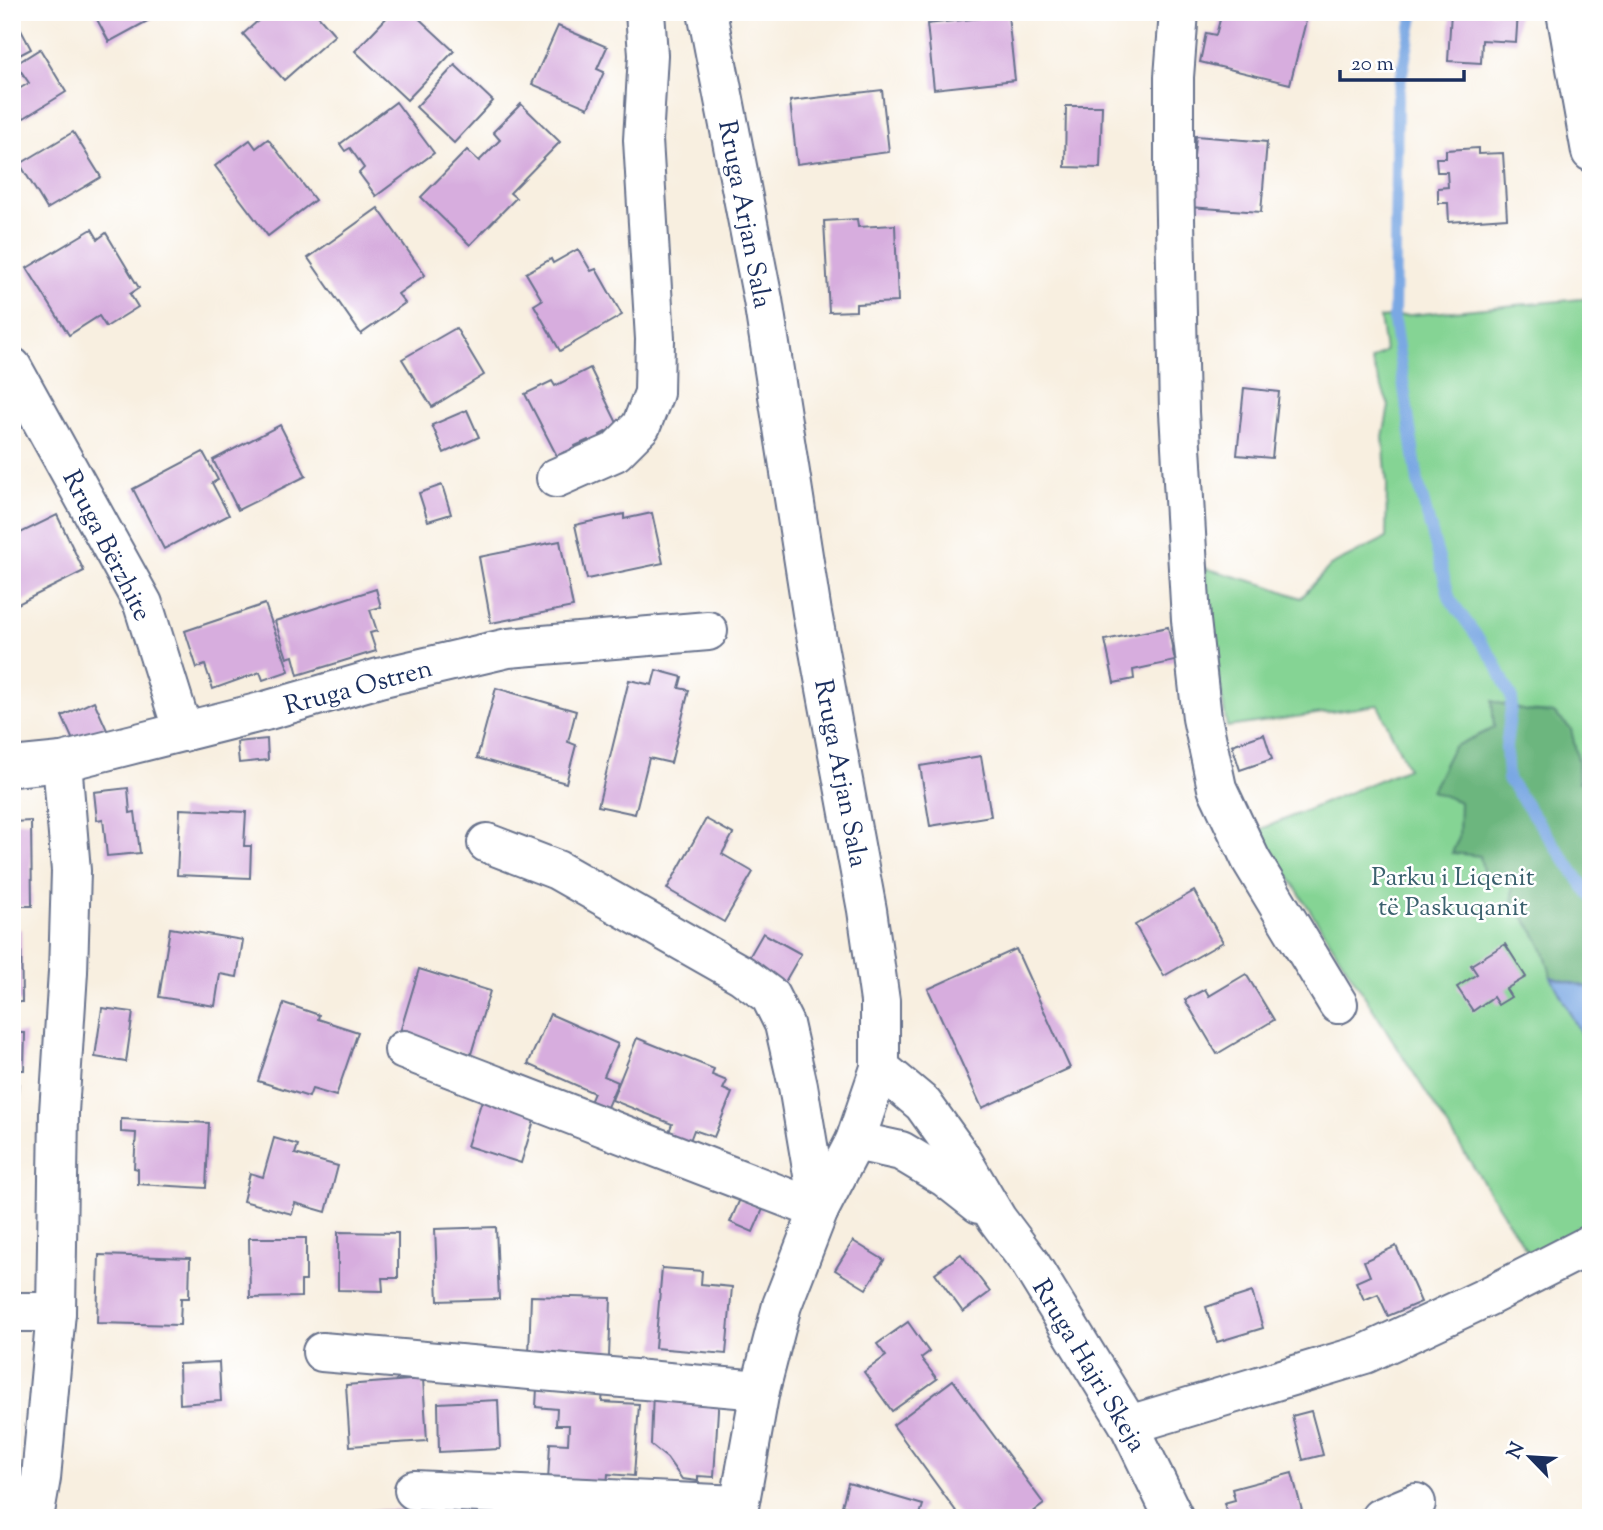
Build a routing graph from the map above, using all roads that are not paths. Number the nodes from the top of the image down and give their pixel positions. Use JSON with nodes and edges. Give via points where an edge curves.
{"nodes":[{"id":1,"x":645,"y":12,"type":"edge"},
{"id":2,"x":1179,"y":12,"type":"edge"},
{"id":3,"x":1566,"y":12,"type":"edge"},
{"id":4,"x":709,"y":13,"type":"edge"},
{"id":5,"x":1591,"y":152,"type":"edge"},
{"id":6,"x":12,"y":367,"type":"edge"},
{"id":7,"x":556,"y":478,"type":"dead end"},
{"id":8,"x":708,"y":631,"type":"dead end"},
{"id":9,"x":183,"y":732,"type":"junction"},
{"id":10,"x":62,"y":762,"type":"junction"},
{"id":11,"x":12,"y":767,"type":"edge"},
{"id":12,"x":486,"y":842,"type":"dead end"},
{"id":13,"x":1338,"y":1004,"type":"dead end"},
{"id":14,"x":404,"y":1050,"type":"dead end"},
{"id":15,"x":880,"y":1068,"type":"junction"},
{"id":16,"x":855,"y":1142,"type":"junction"},
{"id":17,"x":819,"y":1210,"type":"junction"},
{"id":18,"x":997,"y":1219,"type":"junction"},
{"id":19,"x":1591,"y":1244,"type":"edge"},
{"id":20,"x":12,"y":1312,"type":"edge"},
{"id":21,"x":56,"y":1312,"type":"junction"},
{"id":22,"x":322,"y":1352,"type":"dead end"},
{"id":23,"x":760,"y":1390,"type":"junction"},
{"id":24,"x":1129,"y":1425,"type":"junction"},
{"id":25,"x":27,"y":1475,"type":"edge"},
{"id":26,"x":414,"y":1490,"type":"dead end"},
{"id":27,"x":1416,"y":1503,"type":"dead end"},
{"id":28,"x":738,"y":1511,"type":"edge"},
{"id":29,"x":34,"y":1518,"type":"edge"},
{"id":30,"x":1174,"y":1518,"type":"edge"},
{"id":31,"x":1380,"y":1518,"type":"edge"}],
"edges":[{"from":1,"to":7,"type":"street","via":[[648,55],[643,140],[655,339],[653,393],[641,426],[615,452]]},
{"from":2,"to":13,"type":"street","via":[[1174,170],[1179,412],[1191,620],[1202,718],[1217,788],[1251,860]]},
{"from":3,"to":5,"type":"street"},
{"from":4,"to":15,"type":"street","name":"Rruga Arjan Sala","via":[[867,910],[880,1001]]},
{"from":6,"to":9,"type":"street","name":"Rruga Bërzhite","via":[[144,604]]},
{"from":8,"to":9,"type":"street","name":"Rruga Ostren","via":[[508,648]]},
{"from":9,"to":10,"type":"street","name":"Rruga Ostren"},
{"from":10,"to":11,"type":"street","name":"Rruga Ostren"},
{"from":10,"to":21,"type":"street","via":[[71,871],[59,1112]]},
{"from":12,"to":17,"type":"street","via":[[557,870],[742,975],[770,996],[785,1024]]},
{"from":14,"to":17,"type":"street"},
{"from":15,"to":16,"type":"street","name":"Rruga Arjan Sala"},
{"from":15,"to":18,"type":"street","name":"Rruga Hajri Skeja","via":[[923,1104]]},
{"from":16,"to":17,"type":"street","name":"Rruga Arjan Sala"},
{"from":16,"to":18,"type":"street","name":"Rruga Hajri Skeja","via":[[901,1151],[946,1178]]},
{"from":17,"to":23,"type":"street","name":"Rruga Arjan Sala","via":[[782,1305]]},
{"from":18,"to":24,"type":"street","name":"Rruga Hajri Skeja","via":[[1030,1263]]},
{"from":19,"to":24,"type":"street","via":[[1365,1354]]},
{"from":20,"to":21,"type":"street"},
{"from":21,"to":25,"type":"street"},
{"from":22,"to":23,"type":"street"},
{"from":23,"to":28,"type":"street","name":"Rruga Arjan Sala"},
{"from":24,"to":30,"type":"street","name":"Rruga Hajri Skeja"},
{"from":25,"to":29,"type":"street"},
{"from":26,"to":28,"type":"street"},
{"from":27,"to":31,"type":"street"}]}
